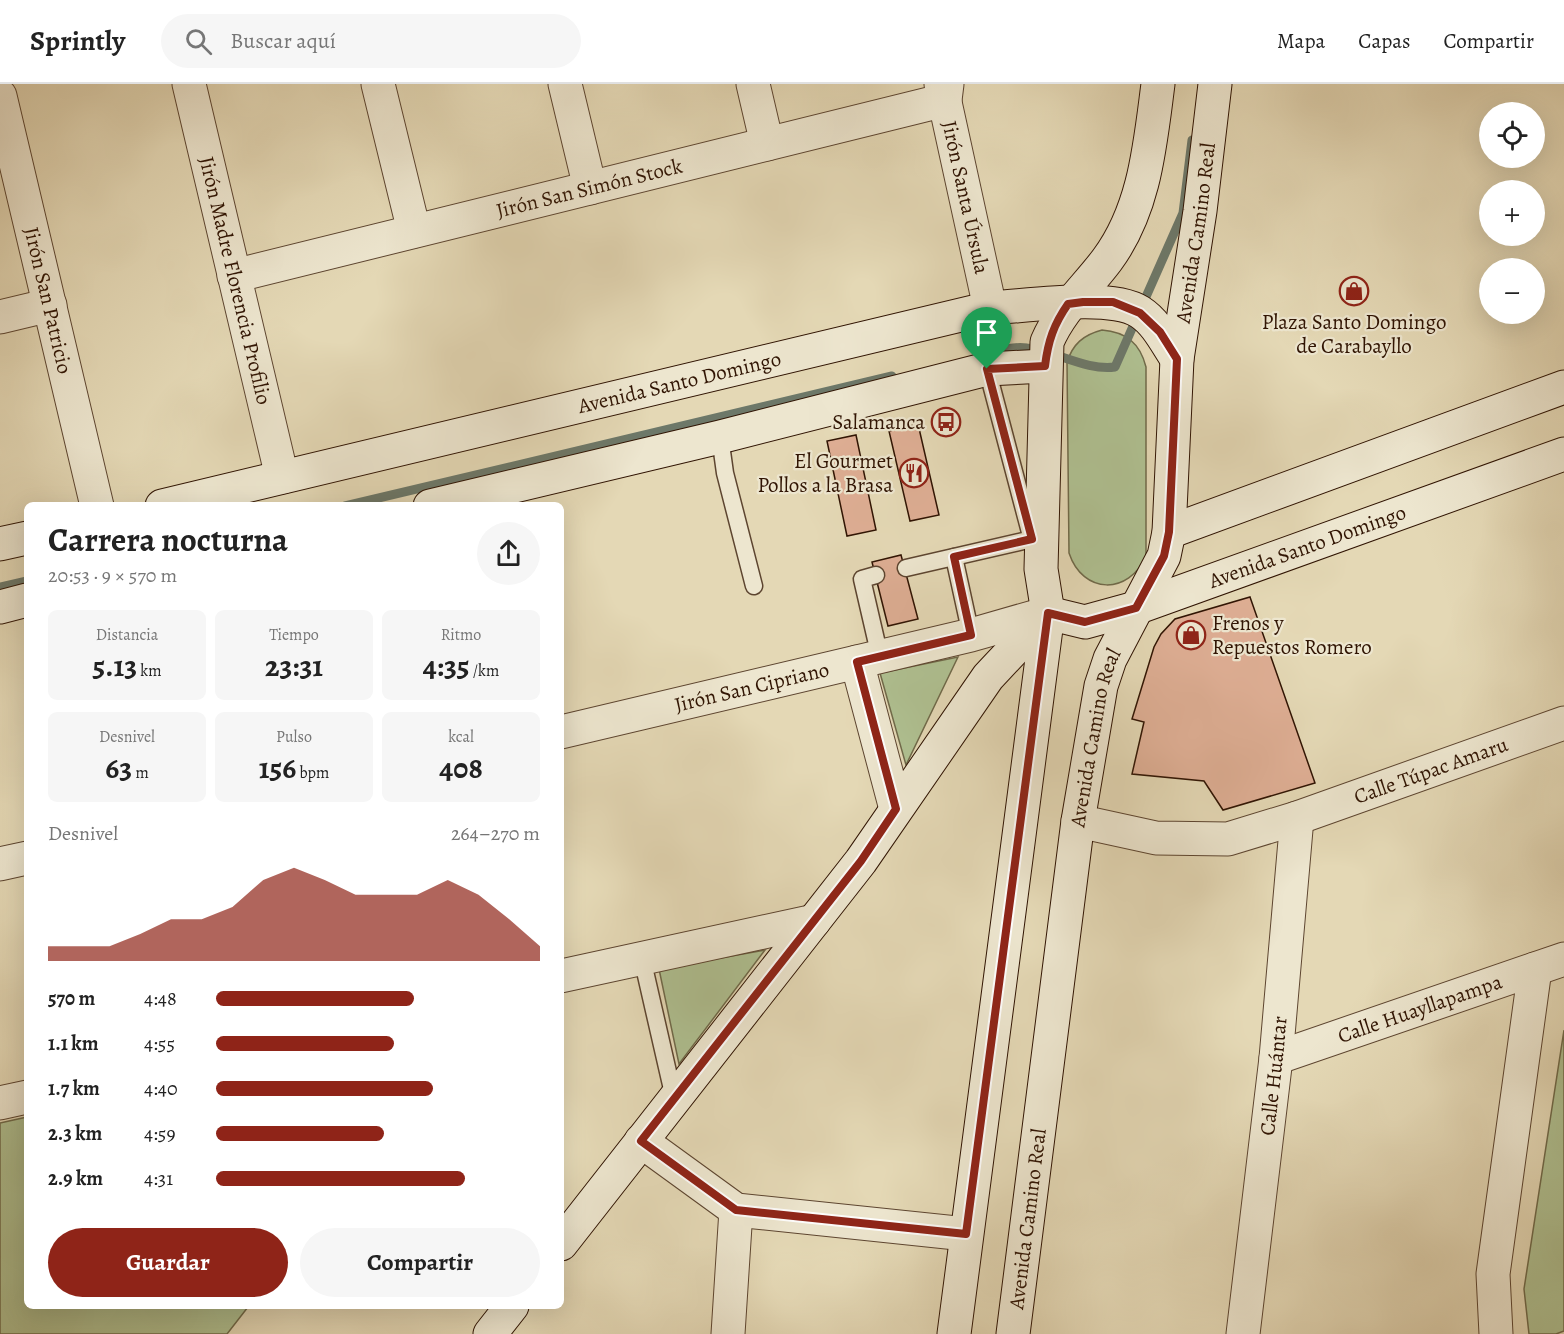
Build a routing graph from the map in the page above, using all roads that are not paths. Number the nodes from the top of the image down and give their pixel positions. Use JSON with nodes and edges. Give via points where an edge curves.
{"nodes":[{"id":1,"x":189,"y":84,"type":"edge"},
{"id":2,"x":378,"y":84,"type":"edge"},
{"id":3,"x":565,"y":84,"type":"edge"},
{"id":4,"x":753,"y":84,"type":"edge"},
{"id":5,"x":1158,"y":84,"type":"edge"},
{"id":6,"x":1215,"y":84,"type":"edge"},
{"id":7,"x":944,"y":89,"type":"edge"},
{"id":8,"x":2,"y":117,"type":"edge"},
{"id":9,"x":767,"y":144,"type":"junction"},
{"id":10,"x":590,"y":188,"type":"junction"},
{"id":11,"x":414,"y":231,"type":"junction"},
{"id":12,"x":234,"y":276,"type":"junction"},
{"id":13,"x":1068,"y":304,"type":"junction"},
{"id":14,"x":50,"y":305,"type":"junction"},
{"id":15,"x":990,"y":308,"type":"junction"},
{"id":16,"x":0,"y":317,"type":"edge"},
{"id":17,"x":1177,"y":359,"type":"junction"},
{"id":18,"x":1045,"y":366,"type":"junction"},
{"id":19,"x":987,"y":369,"type":"junction"},
{"id":20,"x":1564,"y":387,"type":"edge"},
{"id":21,"x":720,"y":437,"type":"junction"},
{"id":22,"x":1564,"y":454,"type":"edge"},
{"id":23,"x":282,"y":477,"type":"junction"},
{"id":24,"x":97,"y":502,"type":"edge"},
{"id":25,"x":179,"y":502,"type":"edge"},
{"id":26,"x":447,"y":502,"type":"edge"},
{"id":27,"x":1169,"y":532,"type":"junction"},
{"id":28,"x":24,"y":539,"type":"edge"},
{"id":29,"x":0,"y":544,"type":"edge"},
{"id":30,"x":1036,"y":554,"type":"junction"},
{"id":31,"x":954,"y":557,"type":"junction"},
{"id":32,"x":906,"y":568,"type":"dead end"},
{"id":33,"x":876,"y":575,"type":"dead end"},
{"id":34,"x":754,"y":586,"type":"dead end"},
{"id":35,"x":24,"y":601,"type":"edge"},
{"id":36,"x":0,"y":607,"type":"edge"},
{"id":37,"x":1136,"y":608,"type":"junction"},
{"id":38,"x":1048,"y":613,"type":"junction"},
{"id":39,"x":971,"y":635,"type":"junction"},
{"id":40,"x":869,"y":659,"type":"junction"},
{"id":41,"x":1564,"y":723,"type":"edge"},
{"id":42,"x":564,"y":731,"type":"edge"},
{"id":43,"x":896,"y":809,"type":"junction"},
{"id":44,"x":1298,"y":818,"type":"junction"},
{"id":45,"x":1078,"y":821,"type":"junction"},
{"id":46,"x":24,"y":859,"type":"edge"},
{"id":47,"x":0,"y":864,"type":"edge"},
{"id":48,"x":814,"y":921,"type":"junction"},
{"id":49,"x":642,"y":958,"type":"junction"},
{"id":50,"x":1549,"y":964,"type":"edge"},
{"id":51,"x":564,"y":975,"type":"edge"},
{"id":52,"x":1276,"y":1058,"type":"junction"},
{"id":53,"x":24,"y":1098,"type":"edge"},
{"id":54,"x":675,"y":1099,"type":"junction"},
{"id":55,"x":0,"y":1103,"type":"edge"},
{"id":56,"x":641,"y":1141,"type":"junction"},
{"id":57,"x":736,"y":1210,"type":"junction"},
{"id":58,"x":966,"y":1234,"type":"junction"},
{"id":59,"x":564,"y":1240,"type":"edge"},
{"id":60,"x":510,"y":1309,"type":"edge"},
{"id":61,"x":490,"y":1334,"type":"edge"},
{"id":62,"x":728,"y":1334,"type":"edge"},
{"id":63,"x":954,"y":1334,"type":"edge"},
{"id":64,"x":1012,"y":1334,"type":"edge"},
{"id":65,"x":1243,"y":1334,"type":"edge"},
{"id":66,"x":1496,"y":1334,"type":"edge"}],
"edges":[{"from":1,"to":12,"type":"street","name":"Jirón Madre Florencia Profilio"},
{"from":2,"to":11,"type":"street"},
{"from":3,"to":10,"type":"street"},
{"from":4,"to":9,"type":"street"},
{"from":5,"to":13,"type":"street","via":[[1146,171],[1132,214],[1108,259]]},
{"from":6,"to":17,"type":"street","name":"Avenida Camino Real"},
{"from":7,"to":9,"type":"street","name":"Jirón San Simón Stock"},
{"from":7,"to":15,"type":"street","name":"Jirón Santa Úrsula"},
{"from":8,"to":14,"type":"street","name":"Jirón San Patricio"},
{"from":9,"to":10,"type":"street","name":"Jirón San Simón Stock"},
{"from":10,"to":11,"type":"street","name":"Jirón San Simón Stock"},
{"from":11,"to":12,"type":"street","name":"Jirón San Simón Stock"},
{"from":12,"to":23,"type":"street","name":"Jirón Madre Florencia Profilio"},
{"from":13,"to":15,"type":"street","name":"Avenida Santo Domingo"},
{"from":13,"to":17,"type":"street","name":"Avenida Santo Domingo","via":[[1096,301],[1129,307],[1151,321]]},
{"from":13,"to":18,"type":"street","via":[[1047,342]]},
{"from":14,"to":16,"type":"street"},
{"from":14,"to":24,"type":"street","name":"Jirón San Patricio"},
{"from":15,"to":23,"type":"street","name":"Avenida Santo Domingo"},
{"from":17,"to":27,"type":"street","name":"Avenida Camino Real"},
{"from":18,"to":19,"type":"street"},
{"from":18,"to":30,"type":"street"},
{"from":19,"to":21,"type":"street"},
{"from":19,"to":30,"type":"lane"},
{"from":20,"to":27,"type":"street"},
{"from":21,"to":26,"type":"street"},
{"from":21,"to":34,"type":"lane","via":[[725,473]]},
{"from":22,"to":37,"type":"street","name":"Avenida Santo Domingo"},
{"from":23,"to":25,"type":"street","name":"Avenida Santo Domingo"},
{"from":27,"to":37,"type":"street","name":"Avenida Camino Real","via":[[1164,556]]},
{"from":28,"to":29,"type":"street"},
{"from":30,"to":31,"type":"lane"},
{"from":30,"to":38,"type":"street"},
{"from":31,"to":32,"type":"lane"},
{"from":31,"to":39,"type":"lane"},
{"from":33,"to":40,"type":"lane","via":[[862,579]]},
{"from":35,"to":36,"type":"street"},
{"from":37,"to":38,"type":"street","name":"Avenida Santo Domingo","via":[[1085,622]]},
{"from":37,"to":45,"type":"street","name":"Avenida Camino Real","via":[[1101,686]]},
{"from":38,"to":39,"type":"street","name":"Jirón San Cipriano"},
{"from":38,"to":43,"type":"street","via":[[988,677]]},
{"from":38,"to":58,"type":"street"},
{"from":39,"to":40,"type":"street","name":"Jirón San Cipriano"},
{"from":40,"to":42,"type":"street","name":"Jirón San Cipriano"},
{"from":40,"to":43,"type":"street"},
{"from":41,"to":44,"type":"street","name":"Calle Túpac Amaru"},
{"from":43,"to":48,"type":"street"},
{"from":44,"to":45,"type":"street","name":"Calle Túpac Amaru","via":[[1228,839],[1156,838]]},
{"from":44,"to":52,"type":"street","name":"Calle Huántar"},
{"from":45,"to":64,"type":"street","name":"Avenida Camino Real"},
{"from":46,"to":47,"type":"street"},
{"from":48,"to":49,"type":"street"},
{"from":48,"to":54,"type":"street"},
{"from":49,"to":51,"type":"street"},
{"from":49,"to":54,"type":"lane"},
{"from":50,"to":52,"type":"street","name":"Calle Huayllapampa"},
{"from":50,"to":66,"type":"street","via":[[1493,1274]]},
{"from":52,"to":65,"type":"street","name":"Calle Huántar"},
{"from":53,"to":55,"type":"street"},
{"from":54,"to":56,"type":"street"},
{"from":56,"to":57,"type":"street"},
{"from":56,"to":59,"type":"street"},
{"from":57,"to":58,"type":"street"},
{"from":57,"to":62,"type":"street"},
{"from":58,"to":63,"type":"street"},
{"from":60,"to":61,"type":"street"}]}
